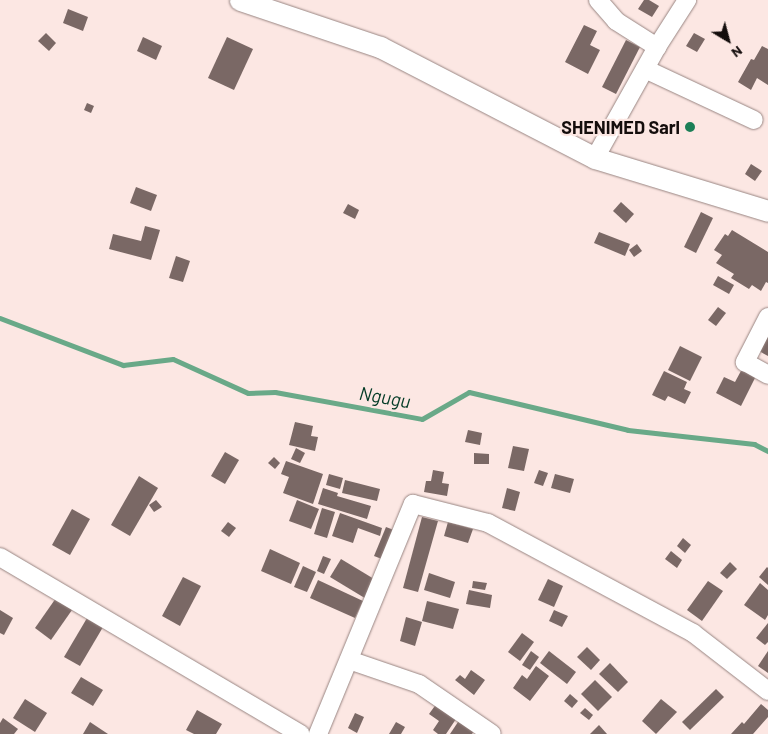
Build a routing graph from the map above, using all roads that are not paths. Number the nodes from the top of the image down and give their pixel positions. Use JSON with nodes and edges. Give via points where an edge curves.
{"nodes":[{"id":1,"x":240,"y":0,"type":"edge"},
{"id":2,"x":598,"y":0,"type":"edge"},
{"id":3,"x":687,"y":0,"type":"edge"},
{"id":4,"x":657,"y":47,"type":"junction"},
{"id":5,"x":645,"y":69,"type":"junction"},
{"id":6,"x":754,"y":120,"type":"dead end"},
{"id":7,"x":595,"y":158,"type":"junction"},
{"id":8,"x":768,"y":211,"type":"edge"},
{"id":9,"x":768,"y":317,"type":"edge"},
{"id":10,"x":768,"y":375,"type":"edge"},
{"id":11,"x":0,"y":557,"type":"edge"},
{"id":12,"x":349,"y":660,"type":"junction"},
{"id":13,"x":768,"y":691,"type":"edge"},
{"id":14,"x":301,"y":734,"type":"edge"},
{"id":15,"x":318,"y":734,"type":"edge"},
{"id":16,"x":492,"y":734,"type":"edge"}],
"edges":[{"from":1,"to":7,"type":"main road","via":[[380,47]]},
{"from":2,"to":4,"type":"street","via":[[616,21]]},
{"from":3,"to":4,"type":"street"},
{"from":4,"to":5,"type":"street"},
{"from":5,"to":6,"type":"street"},
{"from":5,"to":7,"type":"street"},
{"from":7,"to":8,"type":"main road"},
{"from":9,"to":10,"type":"street","via":[[745,362]]},
{"from":11,"to":14,"type":"street"},
{"from":12,"to":13,"type":"street","via":[[413,504],[496,527],[693,633]]},
{"from":12,"to":15,"type":"street"},
{"from":12,"to":16,"type":"street","via":[[419,684]]}]}
